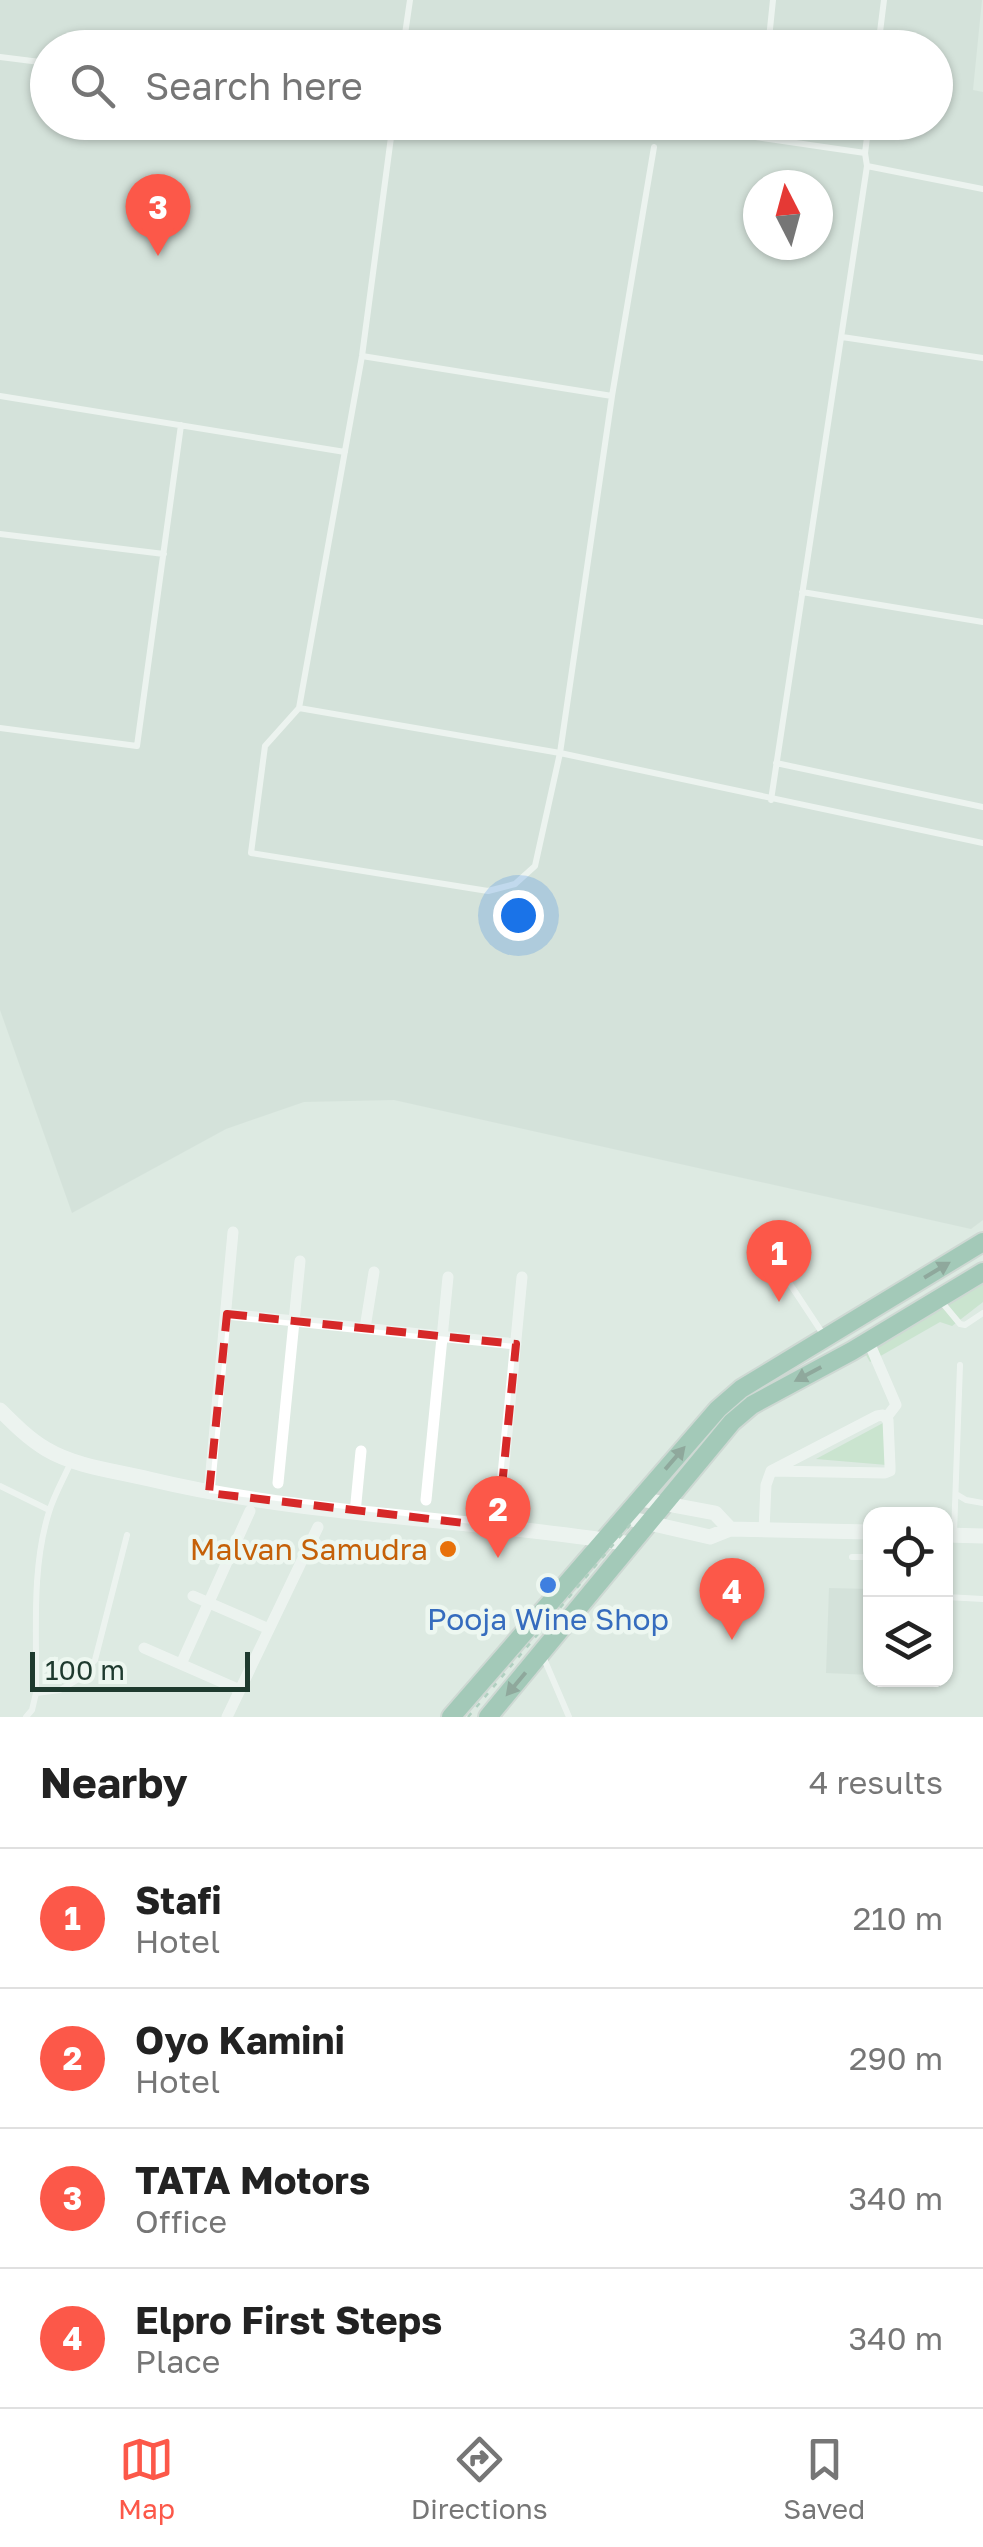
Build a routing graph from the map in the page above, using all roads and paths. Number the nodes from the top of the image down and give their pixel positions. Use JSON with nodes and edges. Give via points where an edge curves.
{"nodes":[{"id":1,"x":410,"y":0,"type":"edge"},
{"id":2,"x":773,"y":0,"type":"edge"},
{"id":3,"x":884,"y":0,"type":"edge"},
{"id":4,"x":406,"y":30,"type":"edge"},
{"id":5,"x":770,"y":30,"type":"edge"},
{"id":6,"x":880,"y":30,"type":"edge"},
{"id":7,"x":0,"y":56,"type":"edge"},
{"id":8,"x":30,"y":60,"type":"edge"},
{"id":9,"x":391,"y":140,"type":"edge"},
{"id":10,"x":777,"y":140,"type":"edge"},
{"id":11,"x":866,"y":140,"type":"edge"},
{"id":12,"x":654,"y":147,"type":"dead end"},
{"id":13,"x":865,"y":153,"type":"junction"},
{"id":14,"x":867,"y":166,"type":"junction"},
{"id":15,"x":983,"y":188,"type":"edge"},
{"id":16,"x":842,"y":336,"type":"junction"},
{"id":17,"x":362,"y":356,"type":"junction"},
{"id":18,"x":983,"y":358,"type":"edge"},
{"id":19,"x":0,"y":396,"type":"edge"},
{"id":20,"x":612,"y":396,"type":"junction"},
{"id":21,"x":181,"y":425,"type":"junction"},
{"id":22,"x":345,"y":452,"type":"junction"},
{"id":23,"x":0,"y":534,"type":"edge"},
{"id":24,"x":164,"y":554,"type":"junction"},
{"id":25,"x":802,"y":592,"type":"junction"},
{"id":26,"x":983,"y":622,"type":"edge"},
{"id":27,"x":300,"y":708,"type":"junction"},
{"id":28,"x":0,"y":728,"type":"edge"},
{"id":29,"x":560,"y":754,"type":"junction"},
{"id":30,"x":776,"y":763,"type":"junction"},
{"id":31,"x":771,"y":800,"type":"junction"},
{"id":32,"x":983,"y":807,"type":"edge"},
{"id":33,"x":983,"y":844,"type":"edge"},
{"id":34,"x":233,"y":1232,"type":"dead end"},
{"id":35,"x":983,"y":1242,"type":"edge"},
{"id":36,"x":300,"y":1262,"type":"dead end"},
{"id":37,"x":374,"y":1272,"type":"dead end"},
{"id":38,"x":983,"y":1272,"type":"edge"},
{"id":39,"x":784,"y":1274,"type":"dead end"},
{"id":40,"x":448,"y":1277,"type":"dead end"},
{"id":41,"x":522,"y":1277,"type":"dead end"},
{"id":42,"x":939,"y":1299,"type":"junction"},
{"id":43,"x":983,"y":1313,"type":"edge"},
{"id":44,"x":226,"y":1314,"type":"junction"},
{"id":45,"x":295,"y":1321,"type":"junction"},
{"id":46,"x":365,"y":1328,"type":"junction"},
{"id":47,"x":444,"y":1336,"type":"junction"},
{"id":48,"x":826,"y":1338,"type":"junction"},
{"id":49,"x":868,"y":1340,"type":"junction"},
{"id":50,"x":516,"y":1344,"type":"junction"},
{"id":51,"x":960,"y":1365,"type":"dead end"},
{"id":52,"x":0,"y":1410,"type":"edge"},
{"id":53,"x":886,"y":1418,"type":"junction"},
{"id":54,"x":361,"y":1451,"type":"dead end"},
{"id":55,"x":72,"y":1460,"type":"junction"},
{"id":56,"x":771,"y":1471,"type":"junction"},
{"id":57,"x":278,"y":1483,"type":"dead end"},
{"id":58,"x":0,"y":1486,"type":"edge"},
{"id":59,"x":209,"y":1493,"type":"junction"},
{"id":60,"x":955,"y":1494,"type":"junction"},
{"id":61,"x":640,"y":1499,"type":"junction"},
{"id":62,"x":426,"y":1500,"type":"dead end"},
{"id":63,"x":983,"y":1503,"type":"edge"},
{"id":64,"x":666,"y":1504,"type":"junction"},
{"id":65,"x":49,"y":1510,"type":"junction"},
{"id":66,"x":953,"y":1510,"type":"edge"},
{"id":67,"x":250,"y":1511,"type":"dead end"},
{"id":68,"x":355,"y":1512,"type":"junction"},
{"id":69,"x":635,"y":1520,"type":"junction"},
{"id":70,"x":318,"y":1527,"type":"dead end"},
{"id":71,"x":498,"y":1527,"type":"junction"},
{"id":72,"x":730,"y":1530,"type":"junction"},
{"id":73,"x":764,"y":1530,"type":"junction"},
{"id":74,"x":863,"y":1532,"type":"edge"},
{"id":75,"x":127,"y":1535,"type":"dead end"},
{"id":76,"x":953,"y":1535,"type":"edge"},
{"id":77,"x":983,"y":1536,"type":"edge"},
{"id":78,"x":604,"y":1539,"type":"junction"},
{"id":79,"x":631,"y":1544,"type":"junction"},
{"id":80,"x":852,"y":1557,"type":"dead end"},
{"id":81,"x":863,"y":1557,"type":"edge"},
{"id":82,"x":193,"y":1596,"type":"dead end"},
{"id":83,"x":953,"y":1597,"type":"edge"},
{"id":84,"x":983,"y":1599,"type":"edge"},
{"id":85,"x":209,"y":1604,"type":"junction"},
{"id":86,"x":270,"y":1629,"type":"junction"},
{"id":87,"x":144,"y":1648,"type":"dead end"},
{"id":88,"x":542,"y":1653,"type":"junction"},
{"id":89,"x":180,"y":1664,"type":"junction"},
{"id":90,"x":240,"y":1690,"type":"junction"},
{"id":91,"x":36,"y":1693,"type":"junction"},
{"id":92,"x":29,"y":1715,"type":"edge"},
{"id":93,"x":227,"y":1717,"type":"edge"},
{"id":94,"x":451,"y":1717,"type":"edge"},
{"id":95,"x":468,"y":1717,"type":"edge"},
{"id":96,"x":488,"y":1717,"type":"edge"},
{"id":97,"x":569,"y":1717,"type":"edge"}],
"edges":[{"from":1,"to":4,"type":"lane"},
{"from":2,"to":5,"type":"lane"},
{"from":3,"to":6,"type":"lane"},
{"from":7,"to":8,"type":"lane"},
{"from":9,"to":17,"type":"lane"},
{"from":10,"to":13,"type":"lane"},
{"from":11,"to":13,"type":"lane"},
{"from":12,"to":20,"type":"lane"},
{"from":13,"to":14,"type":"lane"},
{"from":14,"to":15,"type":"lane"},
{"from":14,"to":16,"type":"lane"},
{"from":16,"to":18,"type":"lane"},
{"from":16,"to":25,"type":"lane"},
{"from":17,"to":20,"type":"lane"},
{"from":17,"to":22,"type":"lane"},
{"from":19,"to":21,"type":"lane"},
{"from":20,"to":29,"type":"lane"},
{"from":21,"to":22,"type":"lane"},
{"from":21,"to":24,"type":"lane"},
{"from":22,"to":27,"type":"lane"},
{"from":23,"to":24,"type":"lane"},
{"from":24,"to":28,"type":"lane","via":[[137,746]]},
{"from":25,"to":26,"type":"lane"},
{"from":25,"to":30,"type":"lane"},
{"from":27,"to":29,"type":"lane"},
{"from":27,"to":29,"type":"lane","via":[[265,746],[252,853],[488,891],[514,884],[535,866]]},
{"from":29,"to":31,"type":"lane"},
{"from":30,"to":31,"type":"lane"},
{"from":30,"to":32,"type":"lane"},
{"from":31,"to":33,"type":"lane"},
{"from":34,"to":44,"type":"street"},
{"from":48,"to":35,"type":"main road","one_way":true},
{"from":36,"to":45,"type":"street"},
{"from":37,"to":46,"type":"street"},
{"from":38,"to":42,"type":"main road"},
{"from":39,"to":48,"type":"lane"},
{"from":40,"to":47,"type":"street"},
{"from":41,"to":50,"type":"street"},
{"from":42,"to":43,"type":"lane","via":[[960,1324]]},
{"from":42,"to":49,"type":"main road"},
{"from":44,"to":45,"type":"street"},
{"from":44,"to":59,"type":"street"},
{"from":45,"to":46,"type":"street"},
{"from":45,"to":57,"type":"street"},
{"from":46,"to":47,"type":"street"},
{"from":47,"to":50,"type":"street"},
{"from":47,"to":62,"type":"street"},
{"from":61,"to":48,"type":"main road","one_way":true,"via":[[741,1389]]},
{"from":49,"to":53,"type":"street","via":[[896,1406]]},
{"from":49,"to":64,"type":"main road","one_way":true,"via":[[752,1405]]},
{"from":50,"to":71,"type":"street"},
{"from":51,"to":60,"type":"lane"},
{"from":52,"to":55,"type":"street","via":[[48,1450]]},
{"from":53,"to":56,"type":"street","via":[[876,1416]]},
{"from":53,"to":56,"type":"street","via":[[885,1473]]},
{"from":54,"to":68,"type":"street"},
{"from":55,"to":59,"type":"street"},
{"from":55,"to":65,"type":"lane"},
{"from":56,"to":73,"type":"street"},
{"from":58,"to":65,"type":"lane"},
{"from":59,"to":68,"type":"street"},
{"from":60,"to":63,"type":"lane"},
{"from":60,"to":66,"type":"lane"},
{"from":61,"to":64,"type":"street"},
{"from":61,"to":69,"type":"main road"},
{"from":64,"to":69,"type":"main road"},
{"from":64,"to":72,"type":"street","via":[[716,1513]]},
{"from":65,"to":91,"type":"lane","via":[[39,1563]]},
{"from":67,"to":85,"type":"street"},
{"from":68,"to":71,"type":"street"},
{"from":69,"to":72,"type":"street","via":[[710,1537]]},
{"from":69,"to":78,"type":"main road"},
{"from":69,"to":79,"type":"main road"},
{"from":69,"to":95,"type":"path","bridge":true},
{"from":70,"to":86,"type":"street"},
{"from":71,"to":78,"type":"street"},
{"from":72,"to":73,"type":"street"},
{"from":73,"to":74,"type":"street"},
{"from":75,"to":91,"type":"lane","via":[[95,1660],[60,1690]]},
{"from":76,"to":77,"type":"street"},
{"from":78,"to":79,"type":"street"},
{"from":78,"to":94,"type":"main road"},
{"from":79,"to":88,"type":"main road"},
{"from":80,"to":81,"type":"lane"},
{"from":82,"to":85,"type":"street"},
{"from":83,"to":84,"type":"lane"},
{"from":85,"to":86,"type":"street"},
{"from":85,"to":89,"type":"street"},
{"from":86,"to":90,"type":"street"},
{"from":87,"to":89,"type":"street"},
{"from":88,"to":96,"type":"main road","one_way":true},
{"from":88,"to":97,"type":"lane"},
{"from":89,"to":90,"type":"street"},
{"from":90,"to":93,"type":"street"},
{"from":91,"to":92,"type":"lane"}]}
